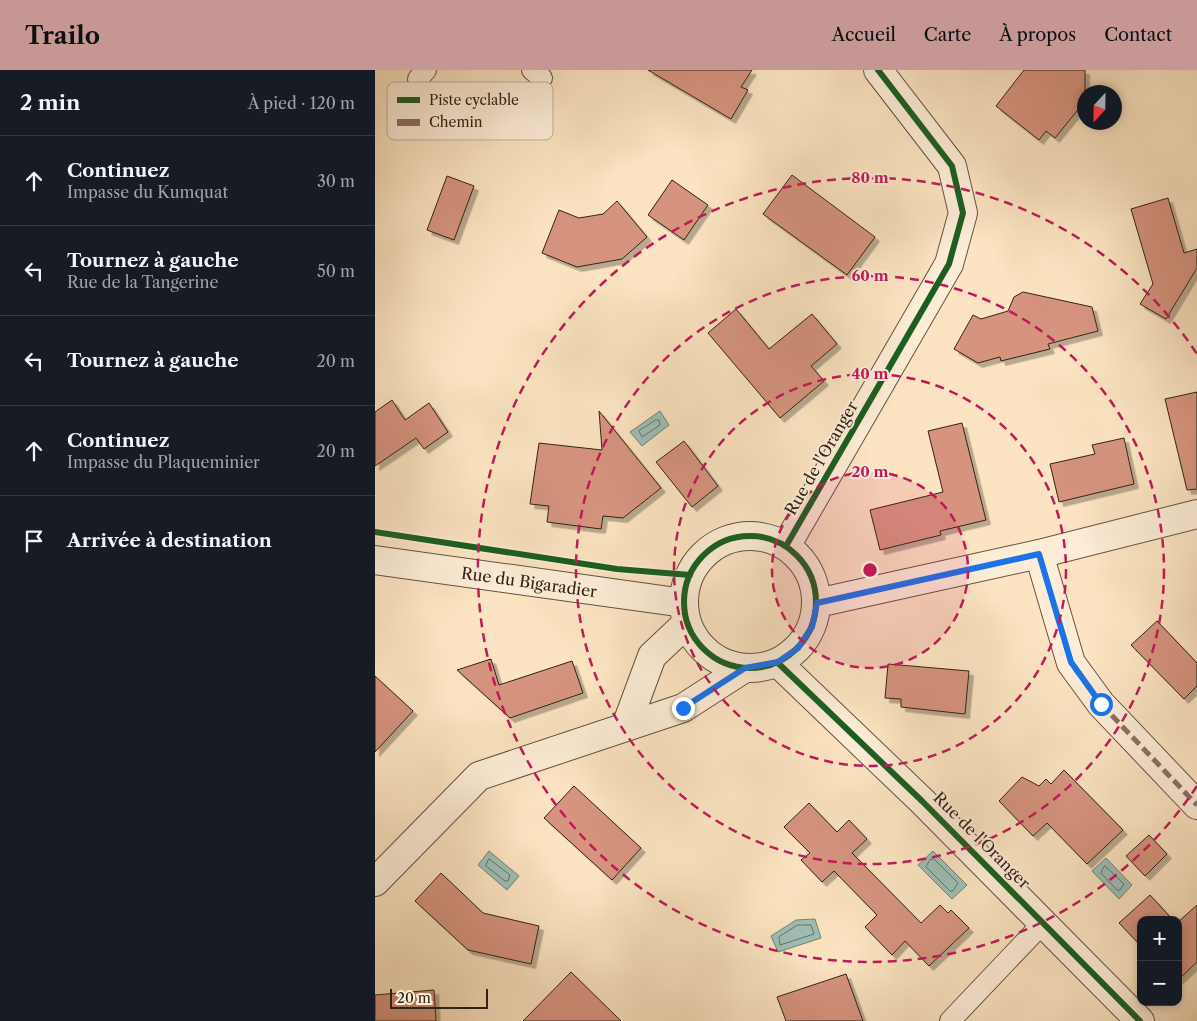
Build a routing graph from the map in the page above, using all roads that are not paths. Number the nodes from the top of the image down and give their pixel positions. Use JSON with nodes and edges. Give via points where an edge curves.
{"nodes":[{"id":1,"x":878,"y":70,"type":"edge"},
{"id":2,"x":1197,"y":514,"type":"edge"},
{"id":3,"x":786,"y":546,"type":"junction"},
{"id":4,"x":1039,"y":554,"type":"junction"},
{"id":5,"x":375,"y":560,"type":"edge"},
{"id":6,"x":817,"y":603,"type":"junction"},
{"id":7,"x":685,"y":613,"type":"junction"},
{"id":8,"x":778,"y":662,"type":"junction"},
{"id":9,"x":745,"y":668,"type":"junction"},
{"id":10,"x":626,"y":726,"type":"junction"},
{"id":11,"x":1197,"y":805,"type":"edge"},
{"id":12,"x":375,"y":882,"type":"edge"},
{"id":13,"x":1044,"y":922,"type":"junction"},
{"id":14,"x":950,"y":1021,"type":"edge"},
{"id":15,"x":1140,"y":1021,"type":"edge"}],
"edges":[{"from":1,"to":3,"type":"street","name":"Rue de l'Oranger","via":[[952,166],[963,213],[949,264]]},
{"from":2,"to":4,"type":"street"},
{"from":3,"to":6,"type":"street","via":[[802,561],[813,581]]},
{"from":3,"to":7,"type":"street","via":[[765,538],[742,536],[721,543],[702,557],[689,575]]},
{"from":4,"to":6,"type":"street"},
{"from":4,"to":11,"type":"street","via":[[1071,662],[1101,704]]},
{"from":5,"to":7,"type":"street","name":"Rue du Bigaradier"},
{"from":6,"to":8,"type":"street","via":[[812,627],[798,648]]},
{"from":7,"to":9,"type":"street","via":[[700,646],[720,662]]},
{"from":7,"to":10,"type":"street","via":[[652,656]]},
{"from":8,"to":9,"type":"street"},
{"from":8,"to":13,"type":"street","name":"Rue de l'Oranger"},
{"from":9,"to":10,"type":"street","via":[[683,708]]},
{"from":10,"to":12,"type":"street","via":[[479,776]]},
{"from":13,"to":14,"type":"lane"},
{"from":13,"to":15,"type":"street","name":"Rue de l'Oranger"}]}
